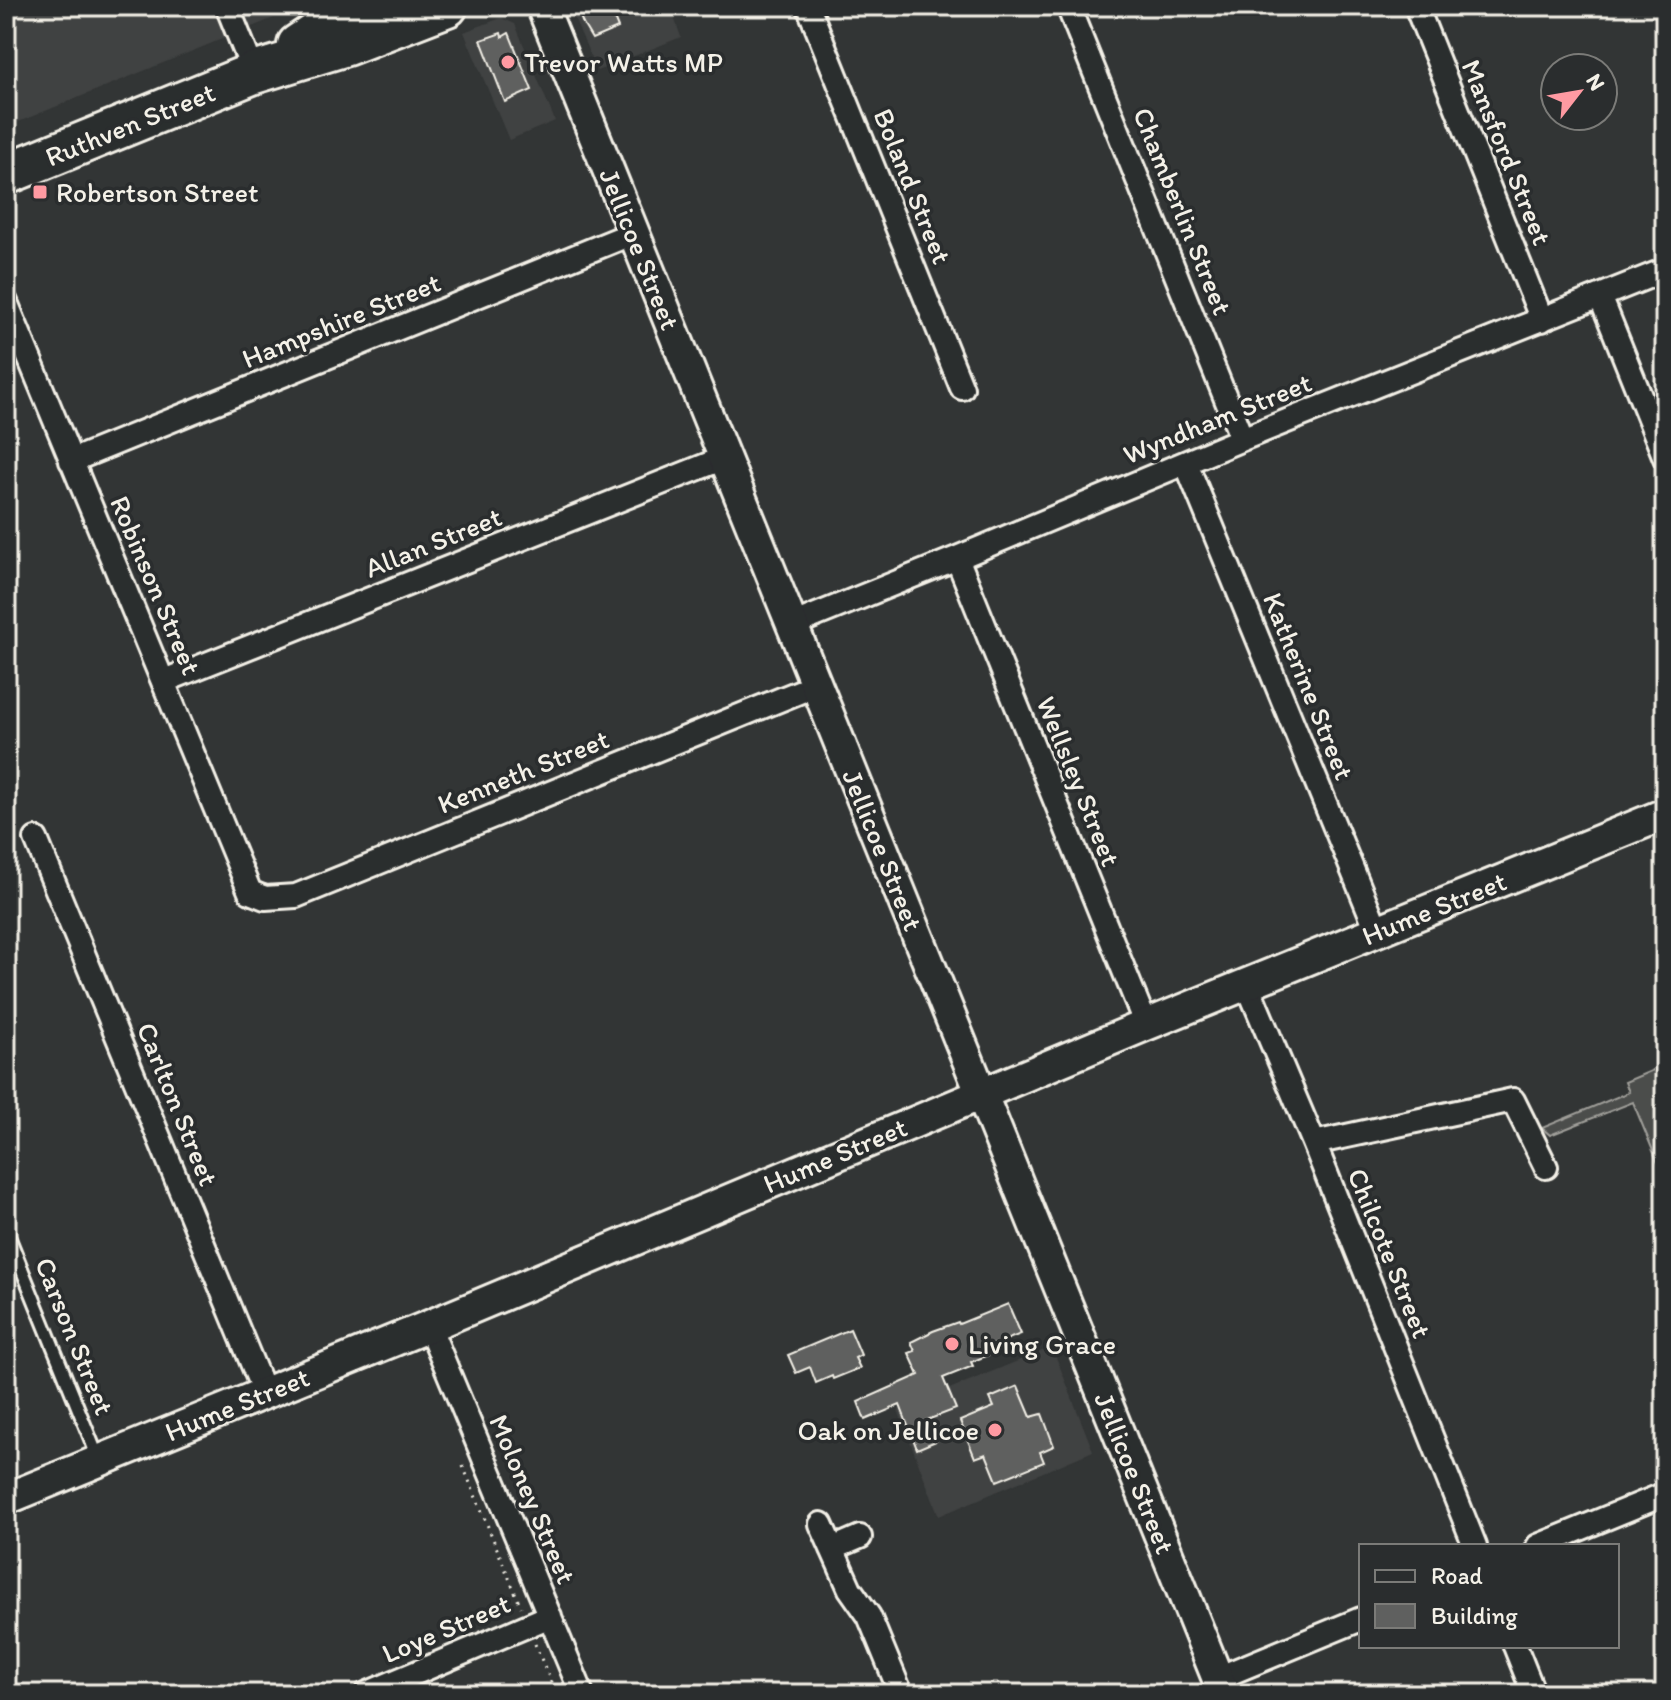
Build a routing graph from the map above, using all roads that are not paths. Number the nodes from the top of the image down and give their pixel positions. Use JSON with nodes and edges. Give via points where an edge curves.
{"nodes":[{"id":1,"x":227,"y":6,"type":"edge"},
{"id":2,"x":364,"y":6,"type":"edge"},
{"id":3,"x":447,"y":6,"type":"edge"},
{"id":4,"x":542,"y":6,"type":"edge"},
{"id":5,"x":808,"y":6,"type":"edge"},
{"id":6,"x":1068,"y":6,"type":"edge"},
{"id":7,"x":1416,"y":6,"type":"edge"},
{"id":8,"x":254,"y":73,"type":"junction"},
{"id":9,"x":6,"y":174,"type":"edge"},
{"id":10,"x":633,"y":233,"type":"junction"},
{"id":11,"x":1665,"y":270,"type":"edge"},
{"id":12,"x":1600,"y":296,"type":"junction"},
{"id":13,"x":6,"y":302,"type":"edge"},
{"id":14,"x":1542,"y":320,"type":"junction"},
{"id":15,"x":962,"y":388,"type":"dead end"},
{"id":16,"x":1242,"y":439,"type":"junction"},
{"id":17,"x":724,"y":458,"type":"junction"},
{"id":18,"x":1665,"y":458,"type":"edge"},
{"id":19,"x":71,"y":461,"type":"junction"},
{"id":20,"x":1186,"y":463,"type":"junction"},
{"id":21,"x":957,"y":558,"type":"junction"},
{"id":22,"x":792,"y":625,"type":"junction"},
{"id":23,"x":164,"y":681,"type":"junction"},
{"id":24,"x":816,"y":685,"type":"junction"},
{"id":25,"x":1665,"y":814,"type":"edge"},
{"id":26,"x":36,"y":839,"type":"dead end"},
{"id":27,"x":250,"y":892,"type":"joint"},
{"id":28,"x":1377,"y":930,"type":"junction"},
{"id":29,"x":1247,"y":984,"type":"junction"},
{"id":30,"x":1146,"y":1025,"type":"junction"},
{"id":31,"x":981,"y":1093,"type":"junction"},
{"id":32,"x":1314,"y":1143,"type":"junction"},
{"id":33,"x":1546,"y":1167,"type":"dead end"},
{"id":34,"x":6,"y":1230,"type":"edge"},
{"id":35,"x":429,"y":1326,"type":"junction"},
{"id":36,"x":264,"y":1392,"type":"junction"},
{"id":37,"x":99,"y":1461,"type":"junction"},
{"id":38,"x":1665,"y":1494,"type":"edge"},
{"id":39,"x":6,"y":1499,"type":"edge"},
{"id":40,"x":821,"y":1524,"type":"dead end"},
{"id":41,"x":860,"y":1537,"type":"dead end"},
{"id":42,"x":1474,"y":1544,"type":"edge"},
{"id":43,"x":1543,"y":1544,"type":"edge"},
{"id":44,"x":832,"y":1549,"type":"junction"},
{"id":45,"x":550,"y":1616,"type":"junction"},
{"id":46,"x":1359,"y":1620,"type":"edge"},
{"id":47,"x":1516,"y":1648,"type":"edge"},
{"id":48,"x":1221,"y":1686,"type":"edge"},
{"id":49,"x":366,"y":1694,"type":"edge"},
{"id":50,"x":582,"y":1694,"type":"edge"},
{"id":51,"x":901,"y":1694,"type":"edge"},
{"id":52,"x":1534,"y":1694,"type":"edge"}],
"edges":[{"from":1,"to":8,"type":"street"},
{"from":2,"to":8,"type":"highway","name":"Ruthven Street"},
{"from":3,"to":8,"type":"highway","name":"Ruthven Street"},
{"from":4,"to":10,"type":"street","name":"Jellicoe Street"},
{"from":5,"to":15,"type":"street","name":"Boland Street"},
{"from":6,"to":16,"type":"street","name":"Chamberlin Street"},
{"from":7,"to":14,"type":"street","name":"Mansford Street"},
{"from":8,"to":9,"type":"highway","name":"Ruthven Street"},
{"from":10,"to":17,"type":"street","name":"Jellicoe Street"},
{"from":10,"to":19,"type":"street","name":"Hampshire Street"},
{"from":11,"to":12,"type":"street","name":"Wyndham Street"},
{"from":12,"to":14,"type":"street","name":"Wyndham Street"},
{"from":12,"to":18,"type":"street"},
{"from":13,"to":19,"type":"street","name":"Robinson Street"},
{"from":14,"to":16,"type":"street","name":"Wyndham Street"},
{"from":16,"to":20,"type":"street","name":"Wyndham Street"},
{"from":17,"to":22,"type":"street","name":"Jellicoe Street"},
{"from":17,"to":23,"type":"street","name":"Allan Street"},
{"from":19,"to":23,"type":"street","name":"Robinson Street"},
{"from":20,"to":21,"type":"street","name":"Wyndham Street"},
{"from":20,"to":28,"type":"street","name":"Katherine Street"},
{"from":21,"to":22,"type":"street","name":"Wyndham Street"},
{"from":21,"to":30,"type":"street","name":"Wellsley Street"},
{"from":22,"to":24,"type":"street","name":"Jellicoe Street"},
{"from":23,"to":27,"type":"street","name":"Robinson Street"},
{"from":24,"to":27,"type":"street","name":"Kenneth Street","via":[[296,896],[265,898]]},
{"from":24,"to":31,"type":"street","name":"Jellicoe Street"},
{"from":25,"to":28,"type":"street","name":"Hume Street"},
{"from":26,"to":36,"type":"street","name":"Carlton Street"},
{"from":28,"to":29,"type":"street","name":"Hume Street"},
{"from":29,"to":30,"type":"street","name":"Hume Street"},
{"from":29,"to":32,"type":"street","name":"Chilcote Street"},
{"from":30,"to":31,"type":"street","name":"Hume Street"},
{"from":31,"to":35,"type":"street","name":"Hume Street"},
{"from":31,"to":48,"type":"street","name":"Jellicoe Street"},
{"from":32,"to":33,"type":"street","via":[[1513,1100]]},
{"from":32,"to":42,"type":"street","name":"Chilcote Street"},
{"from":34,"to":37,"type":"lane","name":"Carson Street"},
{"from":35,"to":36,"type":"street","name":"Hume Street"},
{"from":35,"to":45,"type":"street","name":"Moloney Street"},
{"from":36,"to":37,"type":"street","name":"Hume Street"},
{"from":37,"to":39,"type":"street","name":"Hume Street"},
{"from":38,"to":43,"type":"street"},
{"from":40,"to":44,"type":"street"},
{"from":41,"to":44,"type":"street"},
{"from":44,"to":51,"type":"street","via":[[869,1616]]},
{"from":45,"to":49,"type":"street","name":"Loye Street"},
{"from":45,"to":50,"type":"street","name":"Moloney Street"},
{"from":46,"to":48,"type":"street"},
{"from":47,"to":52,"type":"street"}]}
